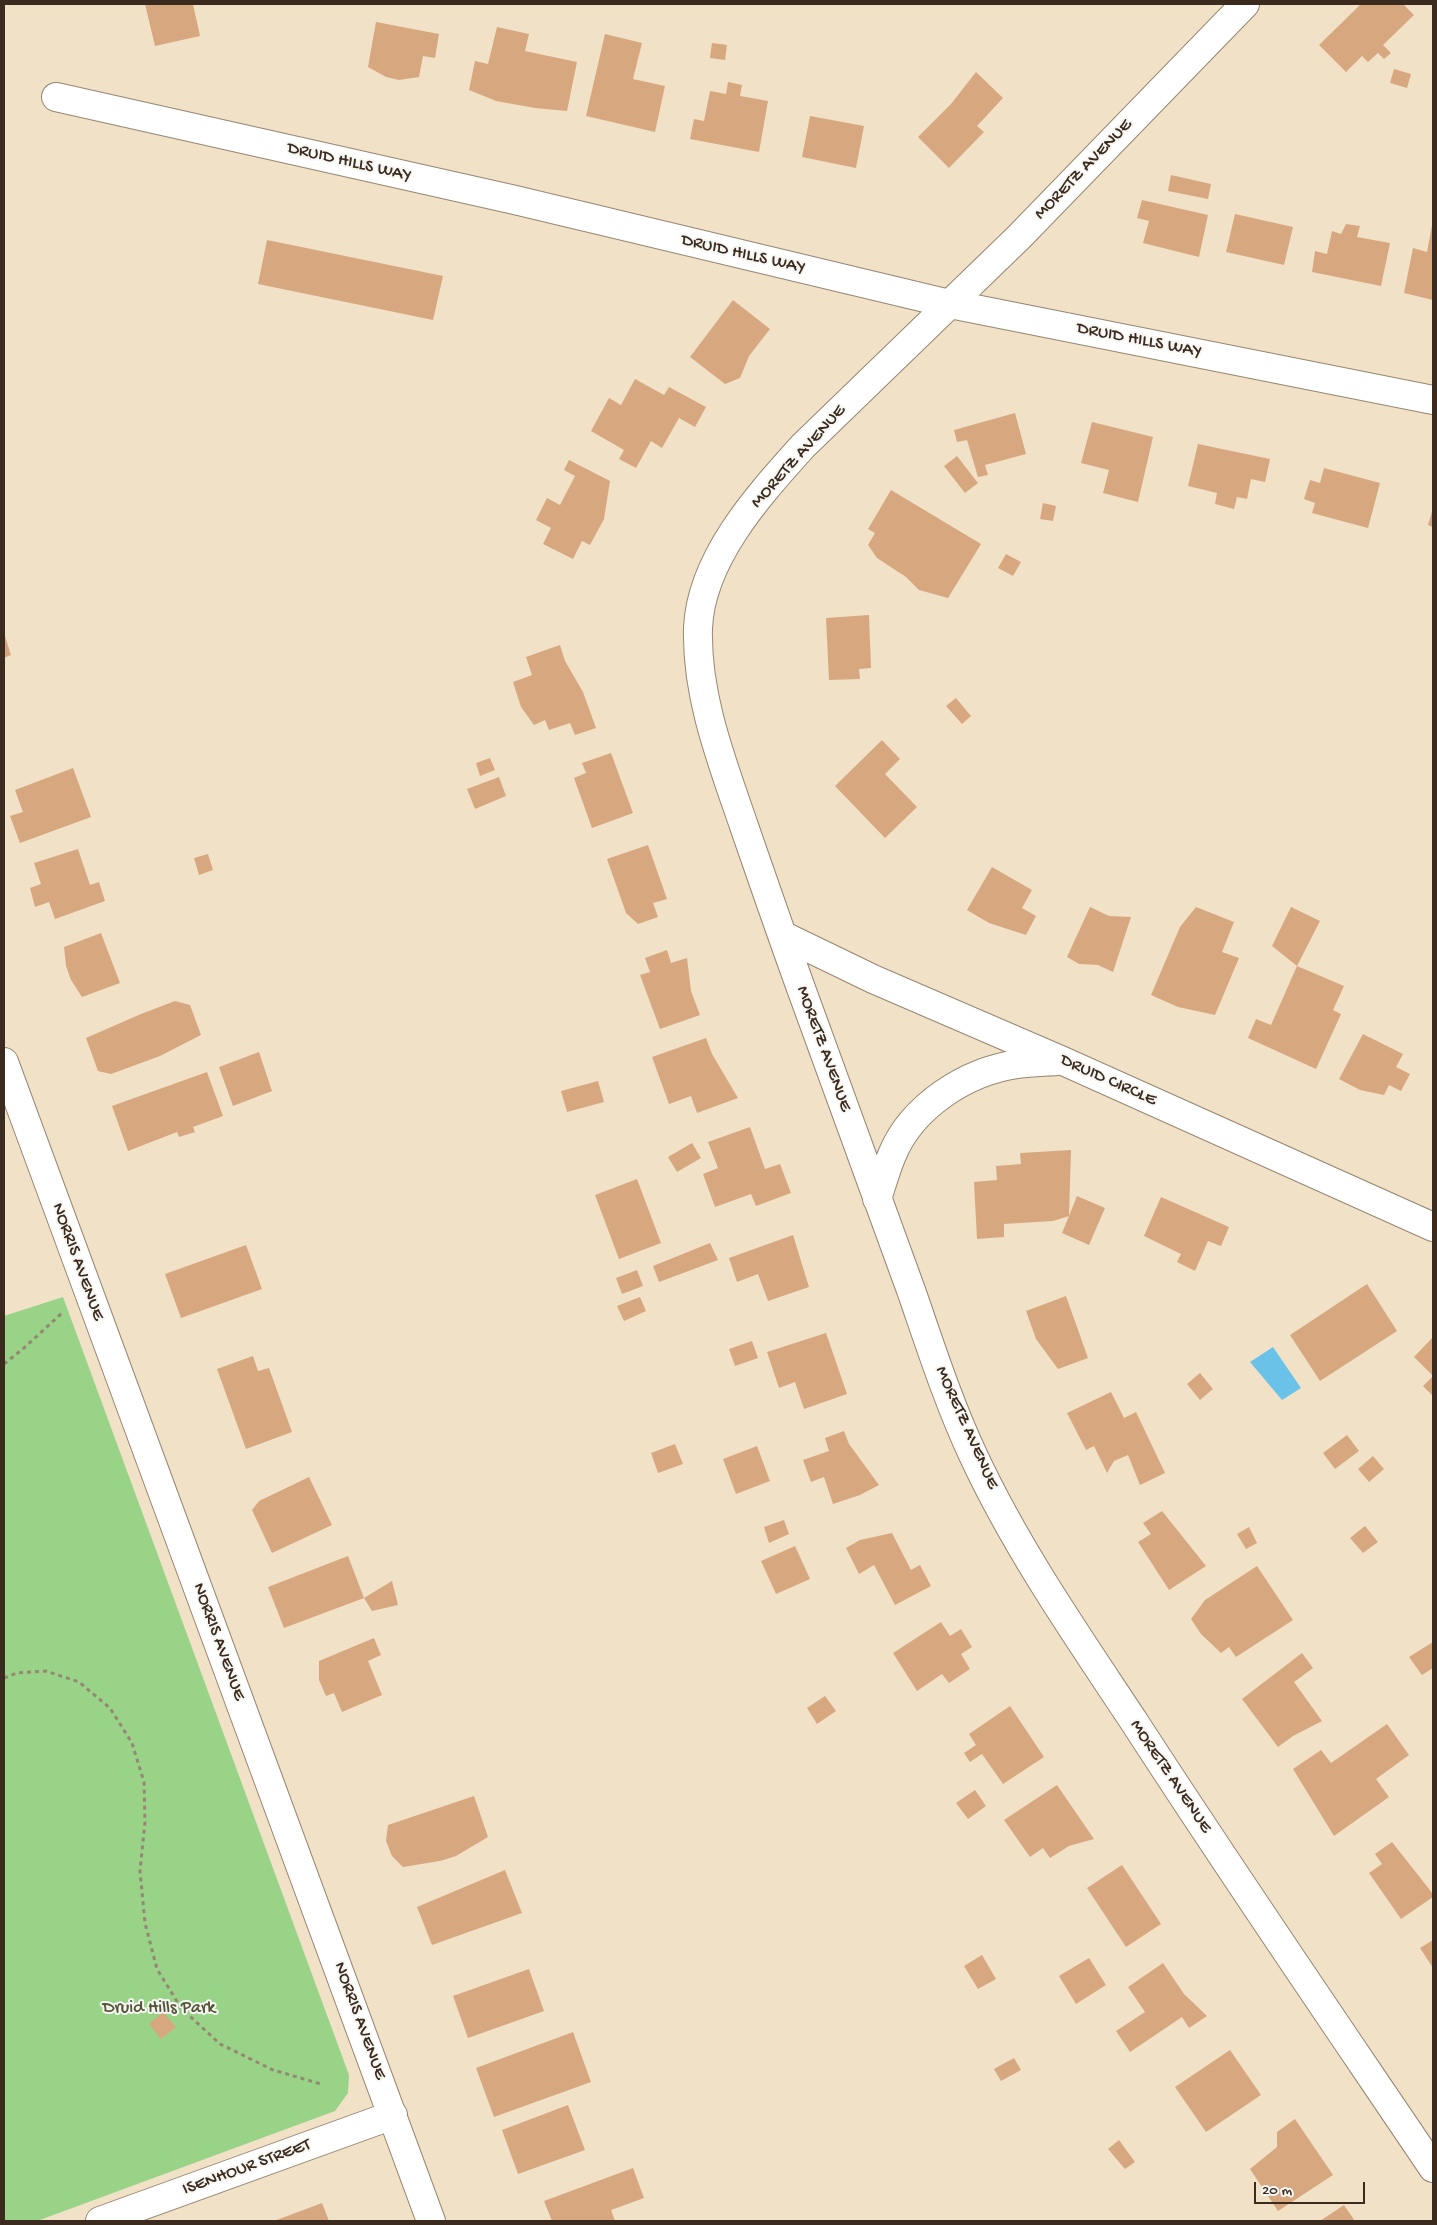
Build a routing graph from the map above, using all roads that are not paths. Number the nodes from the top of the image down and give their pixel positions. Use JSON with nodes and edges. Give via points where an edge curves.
{"nodes":[{"id":1,"x":1245,"y":4,"type":"edge"},
{"id":2,"x":56,"y":97,"type":"dead end"},
{"id":3,"x":950,"y":304,"type":"junction"},
{"id":4,"x":1433,"y":400,"type":"edge"},
{"id":5,"x":782,"y":935,"type":"junction"},
{"id":6,"x":1063,"y":1061,"type":"junction"},
{"id":7,"x":4,"y":1062,"type":"edge"},
{"id":8,"x":877,"y":1199,"type":"junction"},
{"id":9,"x":1433,"y":1227,"type":"edge"},
{"id":10,"x":393,"y":2115,"type":"junction"},
{"id":11,"x":1433,"y":2168,"type":"edge"},
{"id":12,"x":100,"y":2221,"type":"edge"},
{"id":13,"x":431,"y":2221,"type":"edge"}],
"edges":[{"from":1,"to":3,"type":"street","name":"MORETZ AVENUE"},
{"from":2,"to":3,"type":"street","name":"DRUID HILLS WAY","via":[[524,202]]},
{"from":3,"to":4,"type":"street","name":"DRUID HILLS WAY"},
{"from":3,"to":5,"type":"street","name":"MORETZ AVENUE","via":[[803,446],[775,478],[717,558],[703,592],[698,629],[702,679],[715,742]]},
{"from":5,"to":6,"type":"street","name":"DRUID CIRCLE","via":[[873,979]]},
{"from":5,"to":8,"type":"street","name":"MORETZ AVENUE"},
{"from":6,"to":8,"type":"street","via":[[1018,1064],[980,1074],[941,1095],[912,1122],[892,1154]]},
{"from":6,"to":9,"type":"street","name":"DRUID CIRCLE"},
{"from":7,"to":10,"type":"street","name":"NORRIS AVENUE"},
{"from":8,"to":11,"type":"street","name":"MORETZ AVENUE","via":[[974,1456],[1028,1556],[1162,1765]]},
{"from":10,"to":12,"type":"street","name":"ISENHOUR STREET"},
{"from":10,"to":13,"type":"street","name":"NORRIS AVENUE"}]}
